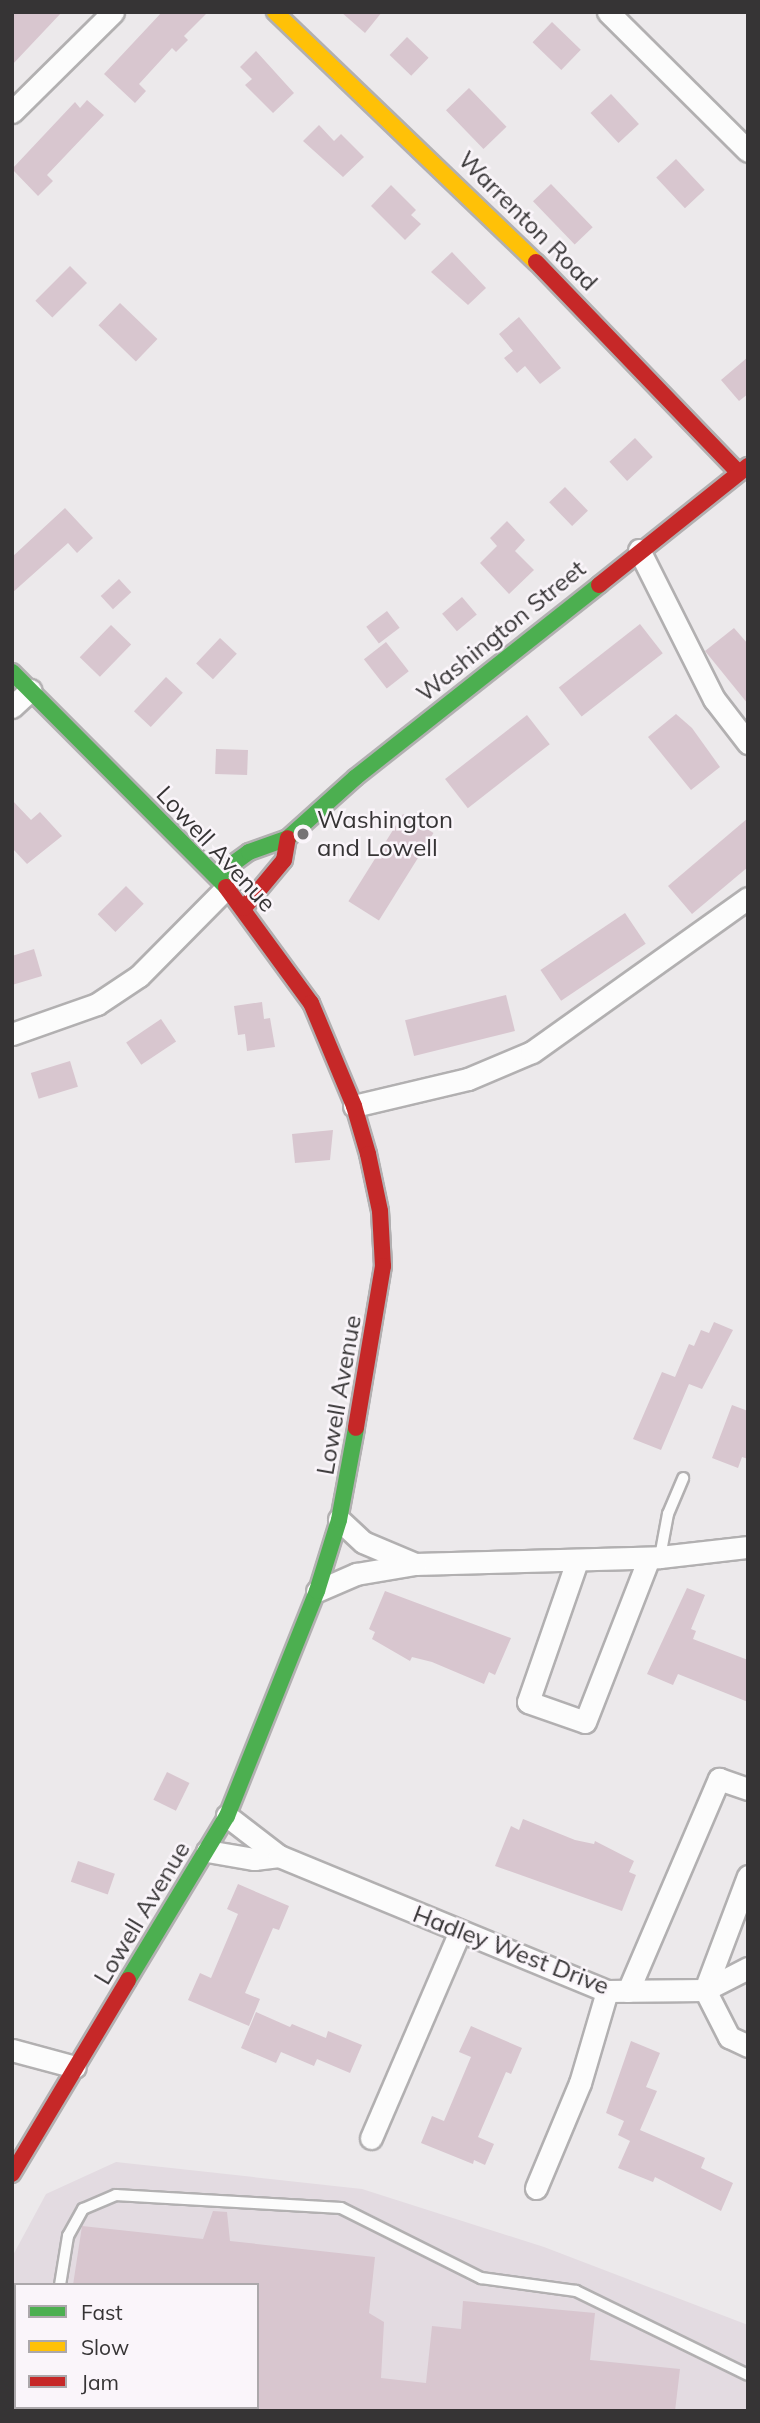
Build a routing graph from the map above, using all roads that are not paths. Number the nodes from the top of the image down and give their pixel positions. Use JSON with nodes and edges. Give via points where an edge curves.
{"nodes":[{"id":1,"x":113,"y":12,"type":"edge"},
{"id":2,"x":275,"y":12,"type":"edge"},
{"id":3,"x":608,"y":12,"type":"edge"},
{"id":4,"x":12,"y":112,"type":"edge"},
{"id":5,"x":748,"y":151,"type":"edge"},
{"id":6,"x":743,"y":469,"type":"edge"},
{"id":7,"x":639,"y":550,"type":"junction"},
{"id":8,"x":12,"y":672,"type":"edge"},
{"id":9,"x":30,"y":691,"type":"junction"},
{"id":10,"x":12,"y":707,"type":"edge"},
{"id":11,"x":748,"y":743,"type":"edge"},
{"id":12,"x":288,"y":838,"type":"junction"},
{"id":13,"x":221,"y":882,"type":"junction"},
{"id":14,"x":748,"y":898,"type":"edge"},
{"id":15,"x":244,"y":908,"type":"junction"},
{"id":16,"x":12,"y":1034,"type":"edge"},
{"id":17,"x":354,"y":1106,"type":"junction"},
{"id":18,"x":683,"y":1478,"type":"dead end"},
{"id":19,"x":339,"y":1520,"type":"junction"},
{"id":20,"x":748,"y":1547,"type":"edge"},
{"id":21,"x":654,"y":1557,"type":"junction"},
{"id":22,"x":576,"y":1560,"type":"junction"},
{"id":23,"x":415,"y":1564,"type":"junction"},
{"id":24,"x":317,"y":1591,"type":"junction"},
{"id":25,"x":748,"y":1789,"type":"edge"},
{"id":26,"x":227,"y":1816,"type":"junction"},
{"id":27,"x":207,"y":1851,"type":"junction"},
{"id":28,"x":279,"y":1856,"type":"junction"},
{"id":29,"x":748,"y":1876,"type":"edge"},
{"id":30,"x":459,"y":1934,"type":"junction"},
{"id":31,"x":748,"y":1968,"type":"edge"},
{"id":32,"x":705,"y":1990,"type":"junction"},
{"id":33,"x":617,"y":1991,"type":"junction"},
{"id":34,"x":748,"y":2046,"type":"edge"},
{"id":35,"x":12,"y":2050,"type":"edge"},
{"id":36,"x":75,"y":2067,"type":"junction"},
{"id":37,"x":371,"y":2138,"type":"dead end"},
{"id":38,"x":12,"y":2174,"type":"edge"},
{"id":39,"x":536,"y":2188,"type":"dead end"},
{"id":40,"x":60,"y":2283,"type":"edge"},
{"id":41,"x":748,"y":2375,"type":"edge"}],
"edges":[{"from":1,"to":4,"type":"street"},
{"from":2,"to":6,"type":"main road","name":"Warrenton Road","via":[[486,209]]},
{"from":3,"to":5,"type":"street"},
{"from":6,"to":7,"type":"main road","name":"Washington Street"},
{"from":7,"to":11,"type":"street","via":[[713,699]]},
{"from":7,"to":12,"type":"main road","name":"Washington Street","via":[[356,777]]},
{"from":8,"to":9,"type":"main road","name":"Lowell Avenue"},
{"from":9,"to":10,"type":"street"},
{"from":9,"to":13,"type":"main road","name":"Lowell Avenue"},
{"from":12,"to":13,"type":"main road","name":"Washington Street","via":[[249,852]]},
{"from":12,"to":15,"type":"main road","name":"Washington Street","via":[[284,860]]},
{"from":13,"to":15,"type":"main road","name":"Lowell Avenue"},
{"from":13,"to":16,"type":"street","via":[[139,976],[97,1004]]},
{"from":14,"to":17,"type":"street","via":[[531,1052],[468,1079]]},
{"from":15,"to":17,"type":"main road","name":"Lowell Avenue","via":[[311,1003]]},
{"from":17,"to":19,"type":"main road","name":"Lowell Avenue","via":[[380,1212],[383,1266]]},
{"from":18,"to":21,"type":"lane"},
{"from":19,"to":23,"type":"street","via":[[363,1542]]},
{"from":19,"to":24,"type":"main road","name":"Lowell Avenue"},
{"from":20,"to":21,"type":"street"},
{"from":21,"to":22,"type":"street"},
{"from":21,"to":22,"type":"street","via":[[585,1722],[528,1702]]},
{"from":22,"to":23,"type":"street"},
{"from":23,"to":24,"type":"street","via":[[356,1574]]},
{"from":24,"to":26,"type":"main road","name":"Lowell Avenue"},
{"from":25,"to":33,"type":"street","via":[[719,1779]]},
{"from":26,"to":27,"type":"main road","name":"Lowell Avenue"},
{"from":26,"to":28,"type":"street","name":"Hadley West Drive"},
{"from":27,"to":28,"type":"street","name":"Hadley West Drive","via":[[254,1859]]},
{"from":27,"to":36,"type":"main road","name":"Lowell Avenue"},
{"from":28,"to":30,"type":"street","name":"Hadley West Drive"},
{"from":29,"to":32,"type":"street"},
{"from":30,"to":33,"type":"street","name":"Hadley West Drive"},
{"from":30,"to":37,"type":"street"},
{"from":31,"to":32,"type":"street","name":"Hadley West Drive"},
{"from":32,"to":33,"type":"street","name":"Hadley West Drive"},
{"from":32,"to":34,"type":"street","via":[[729,2037]]},
{"from":33,"to":39,"type":"street"},
{"from":35,"to":36,"type":"street"},
{"from":36,"to":38,"type":"main road","name":"Lowell Avenue"},
{"from":40,"to":41,"type":"lane","via":[[68,2236],[83,2208],[116,2194],[341,2208],[481,2278],[576,2291]]}]}
